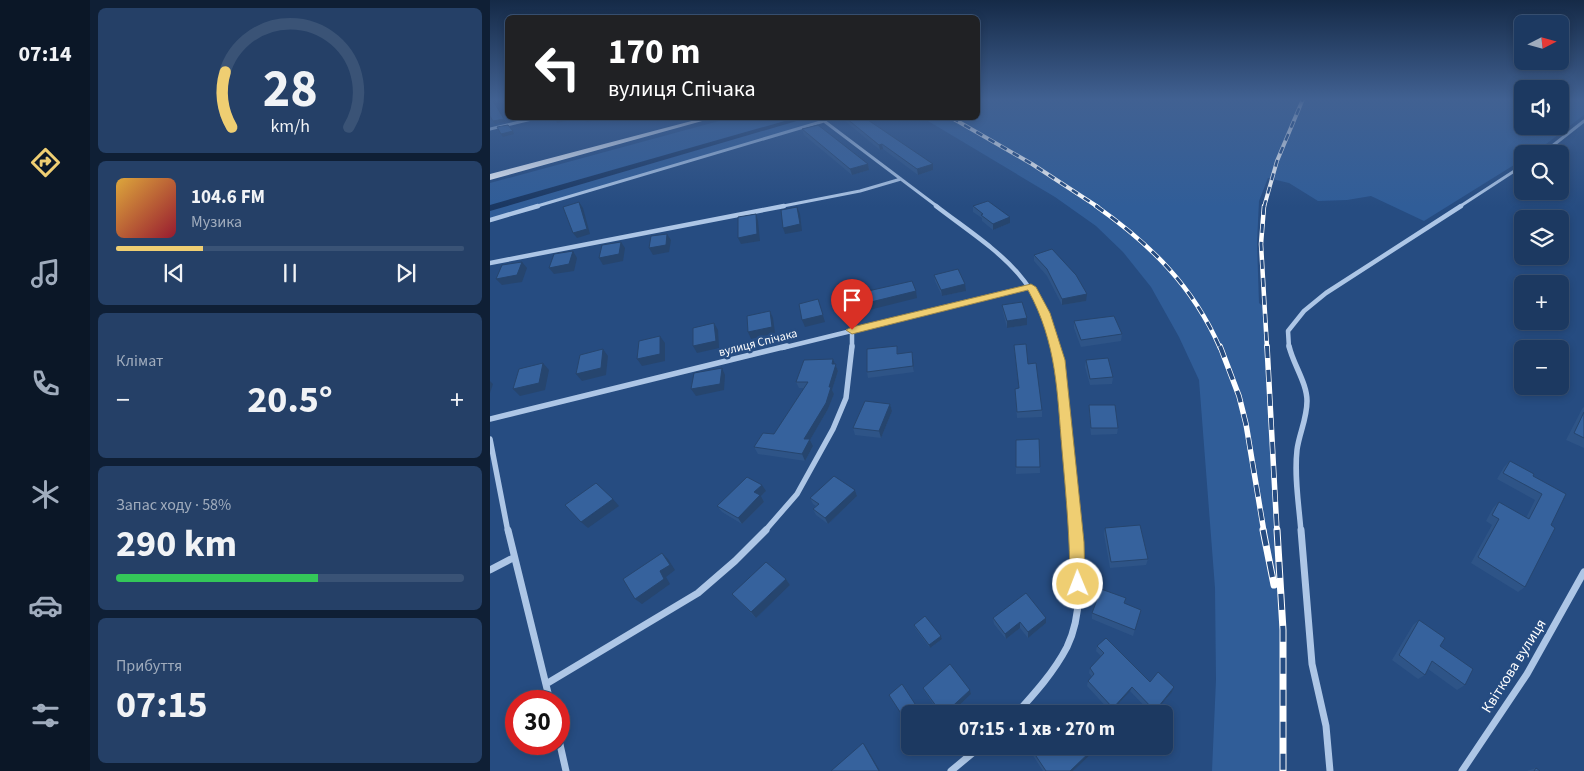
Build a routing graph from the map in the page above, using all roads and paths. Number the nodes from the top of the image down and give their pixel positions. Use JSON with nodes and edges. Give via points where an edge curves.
{"nodes":[{"id":1,"x":646,"y":135,"type":"edge"},
{"id":2,"x":769,"y":135,"type":"edge"},
{"id":3,"x":843,"y":135,"type":"edge"},
{"id":4,"x":1566,"y":135,"type":"edge"},
{"id":5,"x":1553,"y":145,"type":"edge"},
{"id":6,"x":1514,"y":171,"type":"edge"},
{"id":7,"x":490,"y":177,"type":"edge"},
{"id":8,"x":901,"y":179,"type":"junction"},
{"id":9,"x":490,"y":220,"type":"edge"},
{"id":10,"x":490,"y":263,"type":"edge"},
{"id":11,"x":1031,"y":287,"type":"junction"},
{"id":12,"x":852,"y":330,"type":"junction"},
{"id":13,"x":490,"y":419,"type":"edge"},
{"id":14,"x":490,"y":439,"type":"edge"},
{"id":15,"x":513,"y":558,"type":"junction"},
{"id":16,"x":490,"y":570,"type":"edge"},
{"id":17,"x":1584,"y":572,"type":"edge"},
{"id":18,"x":546,"y":684,"type":"junction"},
{"id":19,"x":547,"y":690,"type":"edge"},
{"id":20,"x":1024,"y":705,"type":"edge"},
{"id":21,"x":562,"y":755,"type":"edge"},
{"id":22,"x":970,"y":755,"type":"edge"},
{"id":23,"x":566,"y":771,"type":"edge"},
{"id":24,"x":951,"y":771,"type":"edge"},
{"id":25,"x":1330,"y":771,"type":"edge"},
{"id":26,"x":1462,"y":771,"type":"edge"}],
"edges":[{"from":1,"to":7,"type":"main road"},
{"from":2,"to":9,"type":"street"},
{"from":3,"to":8,"type":"street"},
{"from":4,"to":5,"type":"street"},
{"from":6,"to":25,"type":"street","via":[[1326,293],[1304,311],[1288,331],[1289,348],[1307,401],[1296,468],[1312,664],[1326,726]]},
{"from":8,"to":10,"type":"street","via":[[860,192]]},
{"from":8,"to":11,"type":"street","via":[[1005,258]]},
{"from":11,"to":12,"type":"street","name":"вулиця Спічака"},
{"from":11,"to":20,"type":"street","via":[[1045,313],[1059,360],[1077,542],[1078,584],[1075,623],[1064,652],[1050,675]]},
{"from":12,"to":13,"type":"street","name":"вулиця Спічака"},
{"from":12,"to":18,"type":"street","via":[[846,398],[833,429],[797,494],[772,524],[698,593]]},
{"from":14,"to":15,"type":"street"},
{"from":15,"to":16,"type":"street"},
{"from":15,"to":18,"type":"street"},
{"from":17,"to":26,"type":"street","name":"Квіткова вулиця","via":[[1557,624]]},
{"from":18,"to":19,"type":"street"},
{"from":21,"to":23,"type":"street"},
{"from":22,"to":24,"type":"street"}]}
